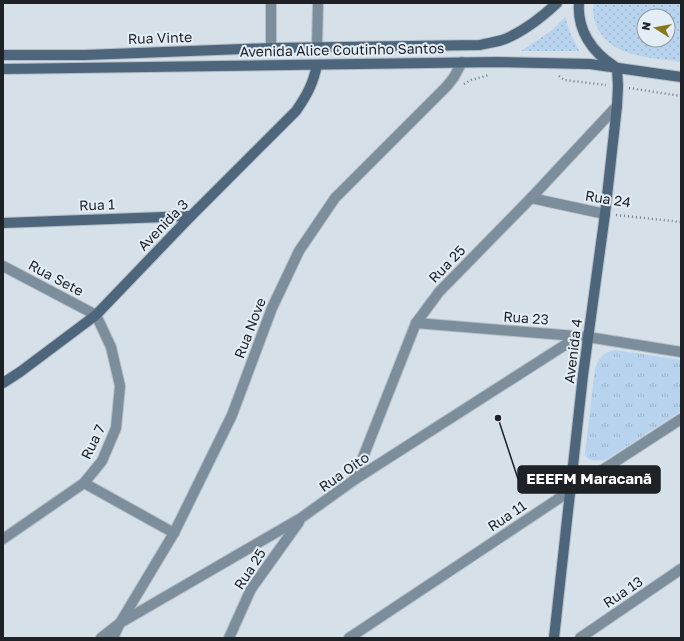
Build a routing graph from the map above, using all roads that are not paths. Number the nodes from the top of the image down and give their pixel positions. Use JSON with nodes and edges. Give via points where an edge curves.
{"nodes":[{"id":1,"x":271,"y":3,"type":"edge"},
{"id":2,"x":318,"y":3,"type":"edge"},
{"id":3,"x":557,"y":3,"type":"edge"},
{"id":4,"x":579,"y":3,"type":"edge"},
{"id":5,"x":270,"y":48,"type":"junction"},
{"id":6,"x":317,"y":48,"type":"junction"},
{"id":7,"x":3,"y":55,"type":"edge"},
{"id":8,"x":462,"y":62,"type":"junction"},
{"id":9,"x":317,"y":65,"type":"junction"},
{"id":10,"x":617,"y":68,"type":"junction"},
{"id":11,"x":3,"y":69,"type":"edge"},
{"id":12,"x":681,"y":77,"type":"edge"},
{"id":13,"x":617,"y":106,"type":"junction"},
{"id":14,"x":531,"y":198,"type":"junction"},
{"id":15,"x":605,"y":214,"type":"junction"},
{"id":16,"x":191,"y":216,"type":"junction"},
{"id":17,"x":3,"y":223,"type":"edge"},
{"id":18,"x":3,"y":266,"type":"edge"},
{"id":19,"x":96,"y":315,"type":"junction"},
{"id":20,"x":416,"y":323,"type":"junction"},
{"id":21,"x":583,"y":336,"type":"junction"},
{"id":22,"x":681,"y":352,"type":"edge"},
{"id":23,"x":3,"y":383,"type":"edge"},
{"id":24,"x":681,"y":419,"type":"edge"},
{"id":25,"x":354,"y":480,"type":"junction"},
{"id":26,"x":84,"y":483,"type":"junction"},
{"id":27,"x":570,"y":491,"type":"junction"},
{"id":28,"x":301,"y":518,"type":"junction"},
{"id":29,"x":174,"y":533,"type":"junction"},
{"id":30,"x":3,"y":539,"type":"edge"},
{"id":31,"x":681,"y":569,"type":"edge"},
{"id":32,"x":120,"y":623,"type":"junction"},
{"id":33,"x":101,"y":638,"type":"edge"},
{"id":34,"x":112,"y":638,"type":"edge"},
{"id":35,"x":229,"y":638,"type":"edge"},
{"id":36,"x":349,"y":638,"type":"edge"},
{"id":37,"x":554,"y":638,"type":"edge"},
{"id":38,"x":580,"y":638,"type":"edge"}],
"edges":[{"from":1,"to":5,"type":"street"},
{"from":2,"to":6,"type":"street"},
{"from":3,"to":6,"type":"main road","name":"Rua Vinte","via":[[546,14],[518,32],[480,45]]},
{"from":4,"to":10,"type":"main road","via":[[582,28],[590,44],[602,58]]},
{"from":5,"to":6,"type":"main road","name":"Rua Vinte"},
{"from":5,"to":7,"type":"main road","name":"Rua Vinte","via":[[92,55]]},
{"from":8,"to":9,"type":"main road","name":"Avenida Alice Coutinho Santos"},
{"from":8,"to":10,"type":"main road","name":"Avenida Alice Coutinho Santos","via":[[590,64]]},
{"from":8,"to":29,"type":"street","name":"Rua Nove","via":[[447,86],[335,198],[299,251],[272,308],[232,415]]},
{"from":9,"to":11,"type":"main road","name":"Avenida Alice Coutinho Santos"},
{"from":9,"to":16,"type":"main road","name":"Avenida 3","via":[[308,94],[296,111]]},
{"from":10,"to":12,"type":"main road","name":"Avenida Alice Coutinho Santos"},
{"from":10,"to":13,"type":"main road","name":"Avenida 4"},
{"from":13,"to":14,"type":"street","name":"Rua 25"},
{"from":13,"to":15,"type":"main road","name":"Avenida 4"},
{"from":14,"to":15,"type":"street","name":"Rua 24"},
{"from":14,"to":20,"type":"street","name":"Rua 25","via":[[439,292]]},
{"from":15,"to":21,"type":"main road","name":"Avenida 4"},
{"from":16,"to":17,"type":"main road","name":"Rua 1"},
{"from":16,"to":19,"type":"main road","name":"Avenida 3"},
{"from":18,"to":19,"type":"street","name":"Rua Sete"},
{"from":19,"to":23,"type":"main road","name":"Avenida 3"},
{"from":19,"to":26,"type":"street","name":"Rua 7","via":[[111,347],[120,386],[116,428],[102,462]]},
{"from":20,"to":21,"type":"street","name":"Rua 23"},
{"from":20,"to":25,"type":"street","name":"Rua 25"},
{"from":21,"to":22,"type":"street","name":"Rua 23"},
{"from":21,"to":25,"type":"street","name":"Rua Oito"},
{"from":21,"to":27,"type":"main road","name":"Avenida 4"},
{"from":24,"to":27,"type":"street","name":"Rua 11"},
{"from":25,"to":28,"type":"street","name":"Rua Oito"},
{"from":26,"to":29,"type":"street"},
{"from":26,"to":30,"type":"street","name":"Rua 7"},
{"from":27,"to":36,"type":"street","name":"Rua 11"},
{"from":27,"to":37,"type":"main road","name":"Avenida 4"},
{"from":28,"to":32,"type":"street","name":"Rua Oito"},
{"from":28,"to":35,"type":"street","name":"Rua 25","via":[[251,589]]},
{"from":29,"to":32,"type":"street","name":"Rua Nove"},
{"from":31,"to":38,"type":"street","name":"Rua 13"},
{"from":32,"to":33,"type":"street"},
{"from":32,"to":34,"type":"street","name":"Rua Nove"}]}
